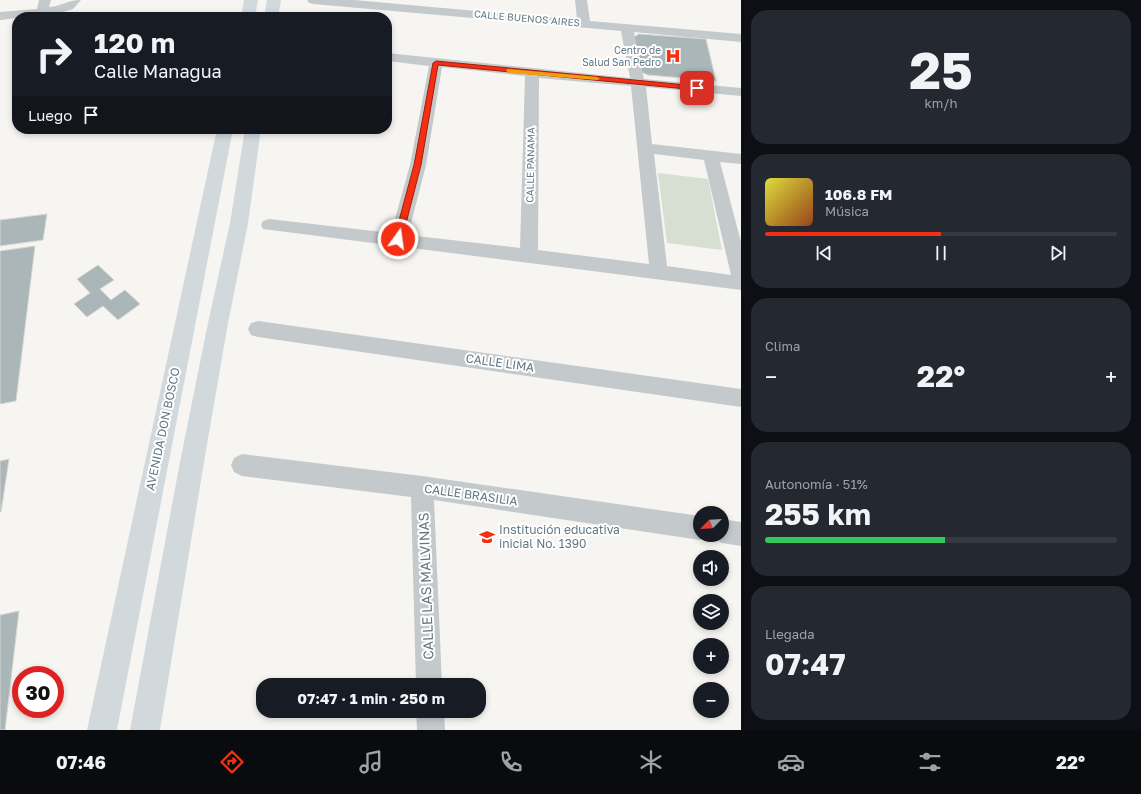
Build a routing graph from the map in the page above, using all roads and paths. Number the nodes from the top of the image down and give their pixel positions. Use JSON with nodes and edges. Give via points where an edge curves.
{"nodes":[{"id":1,"x":75,"y":0,"type":"edge"},
{"id":2,"x":251,"y":0,"type":"edge"},
{"id":3,"x":274,"y":0,"type":"edge"},
{"id":4,"x":313,"y":0,"type":"edge"},
{"id":5,"x":581,"y":0,"type":"edge"},
{"id":6,"x":44,"y":6,"type":"edge"},
{"id":7,"x":18,"y":12,"type":"edge"},
{"id":8,"x":249,"y":12,"type":"edge"},
{"id":9,"x":272,"y":12,"type":"edge"},
{"id":10,"x":12,"y":13,"type":"edge"},
{"id":11,"x":0,"y":16,"type":"edge"},
{"id":12,"x":584,"y":23,"type":"junction"},
{"id":13,"x":627,"y":27,"type":"junction"},
{"id":14,"x":741,"y":38,"type":"edge"},
{"id":15,"x":392,"y":58,"type":"edge"},
{"id":16,"x":436,"y":63,"type":"junction"},
{"id":17,"x":532,"y":73,"type":"junction"},
{"id":18,"x":638,"y":82,"type":"junction"},
{"id":19,"x":741,"y":92,"type":"edge"},
{"id":20,"x":224,"y":134,"type":"edge"},
{"id":21,"x":252,"y":134,"type":"edge"},
{"id":22,"x":645,"y":148,"type":"junction"},
{"id":23,"x":711,"y":155,"type":"junction"},
{"id":24,"x":741,"y":159,"type":"edge"},
{"id":25,"x":269,"y":225,"type":"dead end"},
{"id":26,"x":398,"y":239,"type":"junction"},
{"id":27,"x":529,"y":256,"type":"junction"},
{"id":28,"x":659,"y":272,"type":"junction"},
{"id":29,"x":741,"y":278,"type":"edge"},
{"id":30,"x":741,"y":283,"type":"edge"},
{"id":31,"x":258,"y":329,"type":"dead end"},
{"id":32,"x":741,"y":398,"type":"edge"},
{"id":33,"x":242,"y":465,"type":"dead end"},
{"id":34,"x":422,"y":488,"type":"junction"},
{"id":35,"x":693,"y":527,"type":"edge"},
{"id":36,"x":729,"y":532,"type":"edge"},
{"id":37,"x":741,"y":534,"type":"edge"},
{"id":38,"x":429,"y":678,"type":"edge"},
{"id":39,"x":430,"y":718,"type":"edge"},
{"id":40,"x":102,"y":730,"type":"edge"},
{"id":41,"x":144,"y":730,"type":"edge"},
{"id":42,"x":431,"y":730,"type":"edge"}],
"edges":[{"from":1,"to":6,"type":"street","via":[[66,8]]},
{"from":2,"to":8,"type":"main road"},
{"from":3,"to":9,"type":"main road"},
{"from":4,"to":12,"type":"street","name":"CALLE BUENOS AIRES"},
{"from":5,"to":12,"type":"street"},
{"from":6,"to":7,"type":"street"},
{"from":10,"to":11,"type":"street"},
{"from":12,"to":13,"type":"street","name":"CALLE BUENOS AIRES"},
{"from":13,"to":14,"type":"street","name":"CALLE BUENOS AIRES"},
{"from":13,"to":18,"type":"street"},
{"from":15,"to":16,"type":"street"},
{"from":16,"to":17,"type":"street"},
{"from":16,"to":26,"type":"street","via":[[418,165]]},
{"from":17,"to":18,"type":"street"},
{"from":17,"to":27,"type":"street","name":"CALLE PANAMA"},
{"from":18,"to":19,"type":"street"},
{"from":18,"to":22,"type":"street"},
{"from":20,"to":40,"type":"main road","name":"AVENIDA DON BOSCO"},
{"from":21,"to":41,"type":"main road","via":[[239,223],[218,323]]},
{"from":22,"to":23,"type":"street"},
{"from":22,"to":28,"type":"street"},
{"from":23,"to":24,"type":"street"},
{"from":23,"to":29,"type":"street"},
{"from":25,"to":26,"type":"street"},
{"from":26,"to":27,"type":"street"},
{"from":27,"to":28,"type":"street"},
{"from":28,"to":30,"type":"street"},
{"from":31,"to":32,"type":"street","name":"CALLE LIMA"},
{"from":33,"to":34,"type":"street","name":"CALLE BRASILIA"},
{"from":34,"to":35,"type":"street","name":"CALLE BRASILIA"},
{"from":34,"to":38,"type":"street","name":"CALLE LAS MALVINAS"},
{"from":36,"to":37,"type":"street"},
{"from":39,"to":42,"type":"street"}]}
